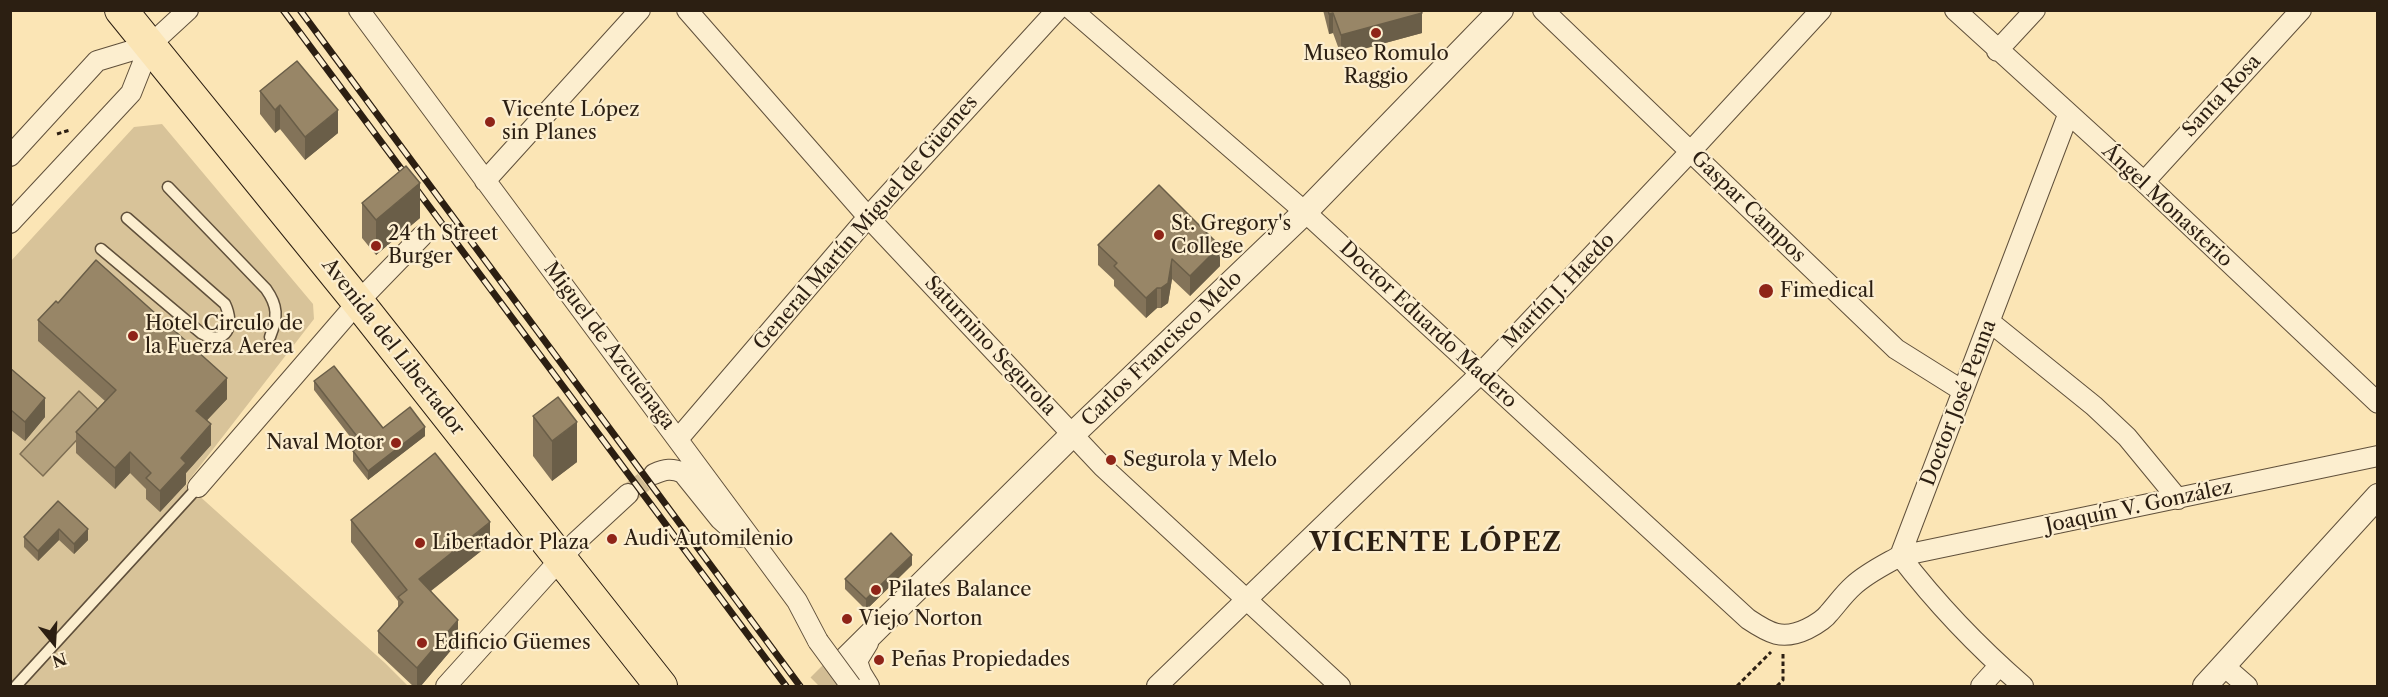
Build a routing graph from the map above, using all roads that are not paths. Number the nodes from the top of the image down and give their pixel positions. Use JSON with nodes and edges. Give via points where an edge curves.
{"nodes":[{"id":1,"x":121,"y":10,"type":"edge"},
{"id":2,"x":188,"y":10,"type":"edge"},
{"id":3,"x":359,"y":10,"type":"edge"},
{"id":4,"x":640,"y":10,"type":"edge"},
{"id":5,"x":687,"y":10,"type":"edge"},
{"id":6,"x":1057,"y":10,"type":"edge"},
{"id":7,"x":1072,"y":10,"type":"edge"},
{"id":8,"x":1501,"y":10,"type":"edge"},
{"id":9,"x":1543,"y":10,"type":"edge"},
{"id":10,"x":1821,"y":10,"type":"edge"},
{"id":11,"x":1955,"y":10,"type":"edge"},
{"id":12,"x":2035,"y":10,"type":"edge"},
{"id":13,"x":2301,"y":10,"type":"edge"},
{"id":14,"x":150,"y":45,"type":"junction"},
{"id":15,"x":1997,"y":51,"type":"junction"},
{"id":16,"x":2068,"y":115,"type":"junction"},
{"id":17,"x":1690,"y":152,"type":"junction"},
{"id":18,"x":10,"y":156,"type":"edge"},
{"id":19,"x":485,"y":181,"type":"junction"},
{"id":20,"x":2144,"y":182,"type":"junction"},
{"id":21,"x":168,"y":187,"type":"dead end"},
{"id":22,"x":1305,"y":212,"type":"junction"},
{"id":23,"x":868,"y":217,"type":"junction"},
{"id":24,"x":127,"y":218,"type":"dead end"},
{"id":25,"x":10,"y":223,"type":"edge"},
{"id":26,"x":422,"y":236,"type":"dead end"},
{"id":27,"x":101,"y":249,"type":"dead end"},
{"id":28,"x":358,"y":302,"type":"junction"},
{"id":29,"x":1990,"y":322,"type":"junction"},
{"id":30,"x":270,"y":337,"type":"dead end"},
{"id":31,"x":1480,"y":374,"type":"junction"},
{"id":32,"x":1964,"y":391,"type":"junction"},
{"id":33,"x":2378,"y":403,"type":"edge"},
{"id":34,"x":1073,"y":434,"type":"junction"},
{"id":35,"x":678,"y":439,"type":"junction"},
{"id":36,"x":2378,"y":456,"type":"edge"},
{"id":37,"x":654,"y":474,"type":"tunnel mouth"},
{"id":38,"x":198,"y":487,"type":"joint"},
{"id":39,"x":628,"y":494,"type":"tunnel mouth"},
{"id":40,"x":2378,"y":496,"type":"edge"},
{"id":41,"x":2178,"y":499,"type":"junction"},
{"id":42,"x":755,"y":543,"type":"junction"},
{"id":43,"x":1900,"y":556,"type":"junction"},
{"id":44,"x":561,"y":560,"type":"junction"},
{"id":45,"x":1246,"y":600,"type":"junction"},
{"id":46,"x":874,"y":633,"type":"junction"},
{"id":47,"x":846,"y":659,"type":"tunnel mouth"},
{"id":48,"x":1999,"y":666,"type":"junction"},
{"id":49,"x":2224,"y":666,"type":"junction"},
{"id":50,"x":16,"y":687,"type":"edge"},
{"id":51,"x":446,"y":687,"type":"edge"},
{"id":52,"x":660,"y":687,"type":"edge"},
{"id":53,"x":851,"y":687,"type":"edge"},
{"id":54,"x":869,"y":687,"type":"edge"},
{"id":55,"x":1157,"y":687,"type":"edge"},
{"id":56,"x":1340,"y":687,"type":"edge"},
{"id":57,"x":1981,"y":687,"type":"edge"},
{"id":58,"x":2023,"y":687,"type":"edge"},
{"id":59,"x":2205,"y":687,"type":"edge"},
{"id":60,"x":2247,"y":687,"type":"edge"}],
"edges":[{"from":1,"to":14,"type":"main road","name":"Avenida del Libertador"},
{"from":2,"to":14,"type":"street"},
{"from":3,"to":19,"type":"street","name":"Miguel de Azcuénaga"},
{"from":4,"to":19,"type":"street"},
{"from":5,"to":23,"type":"street","name":"Saturnino Segurola"},
{"from":6,"to":23,"type":"street","name":"General Martín Miguel de Güemes"},
{"from":7,"to":22,"type":"street","name":"Doctor Eduardo Madero"},
{"from":8,"to":22,"type":"street","name":"Carlos Francisco Melo"},
{"from":9,"to":17,"type":"street","name":"Gaspar Campos"},
{"from":10,"to":17,"type":"street","name":"Martín J. Haedo"},
{"from":11,"to":15,"type":"street","name":"Ángel Monasterio"},
{"from":12,"to":15,"type":"street"},
{"from":13,"to":20,"type":"street","name":"Santa Rosa"},
{"from":14,"to":18,"type":"street","via":[[97,61]]},
{"from":14,"to":25,"type":"street","via":[[131,93]]},
{"from":14,"to":28,"type":"main road","name":"Avenida del Libertador"},
{"from":15,"to":16,"type":"street","name":"Ángel Monasterio"},
{"from":16,"to":20,"type":"street","name":"Ángel Monasterio"},
{"from":16,"to":29,"type":"street","name":"Doctor José Penna"},
{"from":17,"to":31,"type":"street","name":"Martín J. Haedo"},
{"from":17,"to":32,"type":"street","name":"Gaspar Campos","via":[[1896,349]]},
{"from":19,"to":35,"type":"street","name":"Miguel de Azcuénaga"},
{"from":20,"to":33,"type":"street","name":"Ángel Monasterio"},
{"from":21,"to":30,"type":"lane","via":[[274,300],[277,313]]},
{"from":22,"to":31,"type":"street","name":"Doctor Eduardo Madero"},
{"from":22,"to":34,"type":"street","name":"Carlos Francisco Melo"},
{"from":23,"to":34,"type":"street","name":"Saturnino Segurola"},
{"from":23,"to":35,"type":"street","name":"General Martín Miguel de Güemes"},
{"from":24,"to":27,"type":"lane","via":[[225,304],[230,327],[222,337],[211,339],[201,333]]},
{"from":26,"to":28,"type":"street"},
{"from":28,"to":38,"type":"street"},
{"from":28,"to":44,"type":"main road","name":"Avenida del Libertador"},
{"from":29,"to":32,"type":"street","name":"Doctor José Penna"},
{"from":29,"to":41,"type":"street","via":[[2127,437]]},
{"from":31,"to":43,"type":"street","name":"Doctor Eduardo Madero","via":[[1748,619],[1764,629],[1784,637],[1815,625],[1856,583]]},
{"from":31,"to":45,"type":"street","name":"Martín J. Haedo"},
{"from":32,"to":43,"type":"street","name":"Doctor José Penna"},
{"from":34,"to":45,"type":"street","name":"Saturnino Segurola","via":[[1103,467]]},
{"from":34,"to":46,"type":"street","name":"Carlos Francisco Melo"},
{"from":35,"to":42,"type":"street","name":"Miguel de Azcuénaga"},
{"from":36,"to":41,"type":"street","name":"Joaquín V. González"},
{"from":37,"to":42,"type":"street","via":[[664,469],[683,472],[720,519],[738,536]]},
{"from":38,"to":50,"type":"lane"},
{"from":39,"to":44,"type":"street"},
{"from":40,"to":49,"type":"street"},
{"from":41,"to":43,"type":"street","name":"Joaquín V. González"},
{"from":42,"to":53,"type":"street","name":"Miguel de Azcuénaga","bridge":true},
{"from":43,"to":48,"type":"street","via":[[1922,585]]},
{"from":44,"to":51,"type":"street"},
{"from":44,"to":52,"type":"main road","name":"Avenida del Libertador"},
{"from":45,"to":55,"type":"street","name":"Martín J. Haedo"},
{"from":45,"to":56,"type":"street","name":"Saturnino Segurola"},
{"from":46,"to":47,"type":"street","name":"Carlos Francisco Melo"},
{"from":46,"to":54,"type":"street","via":[[857,662]]},
{"from":48,"to":57,"type":"street"},
{"from":48,"to":58,"type":"street"},
{"from":49,"to":59,"type":"street"},
{"from":49,"to":60,"type":"street"}]}
